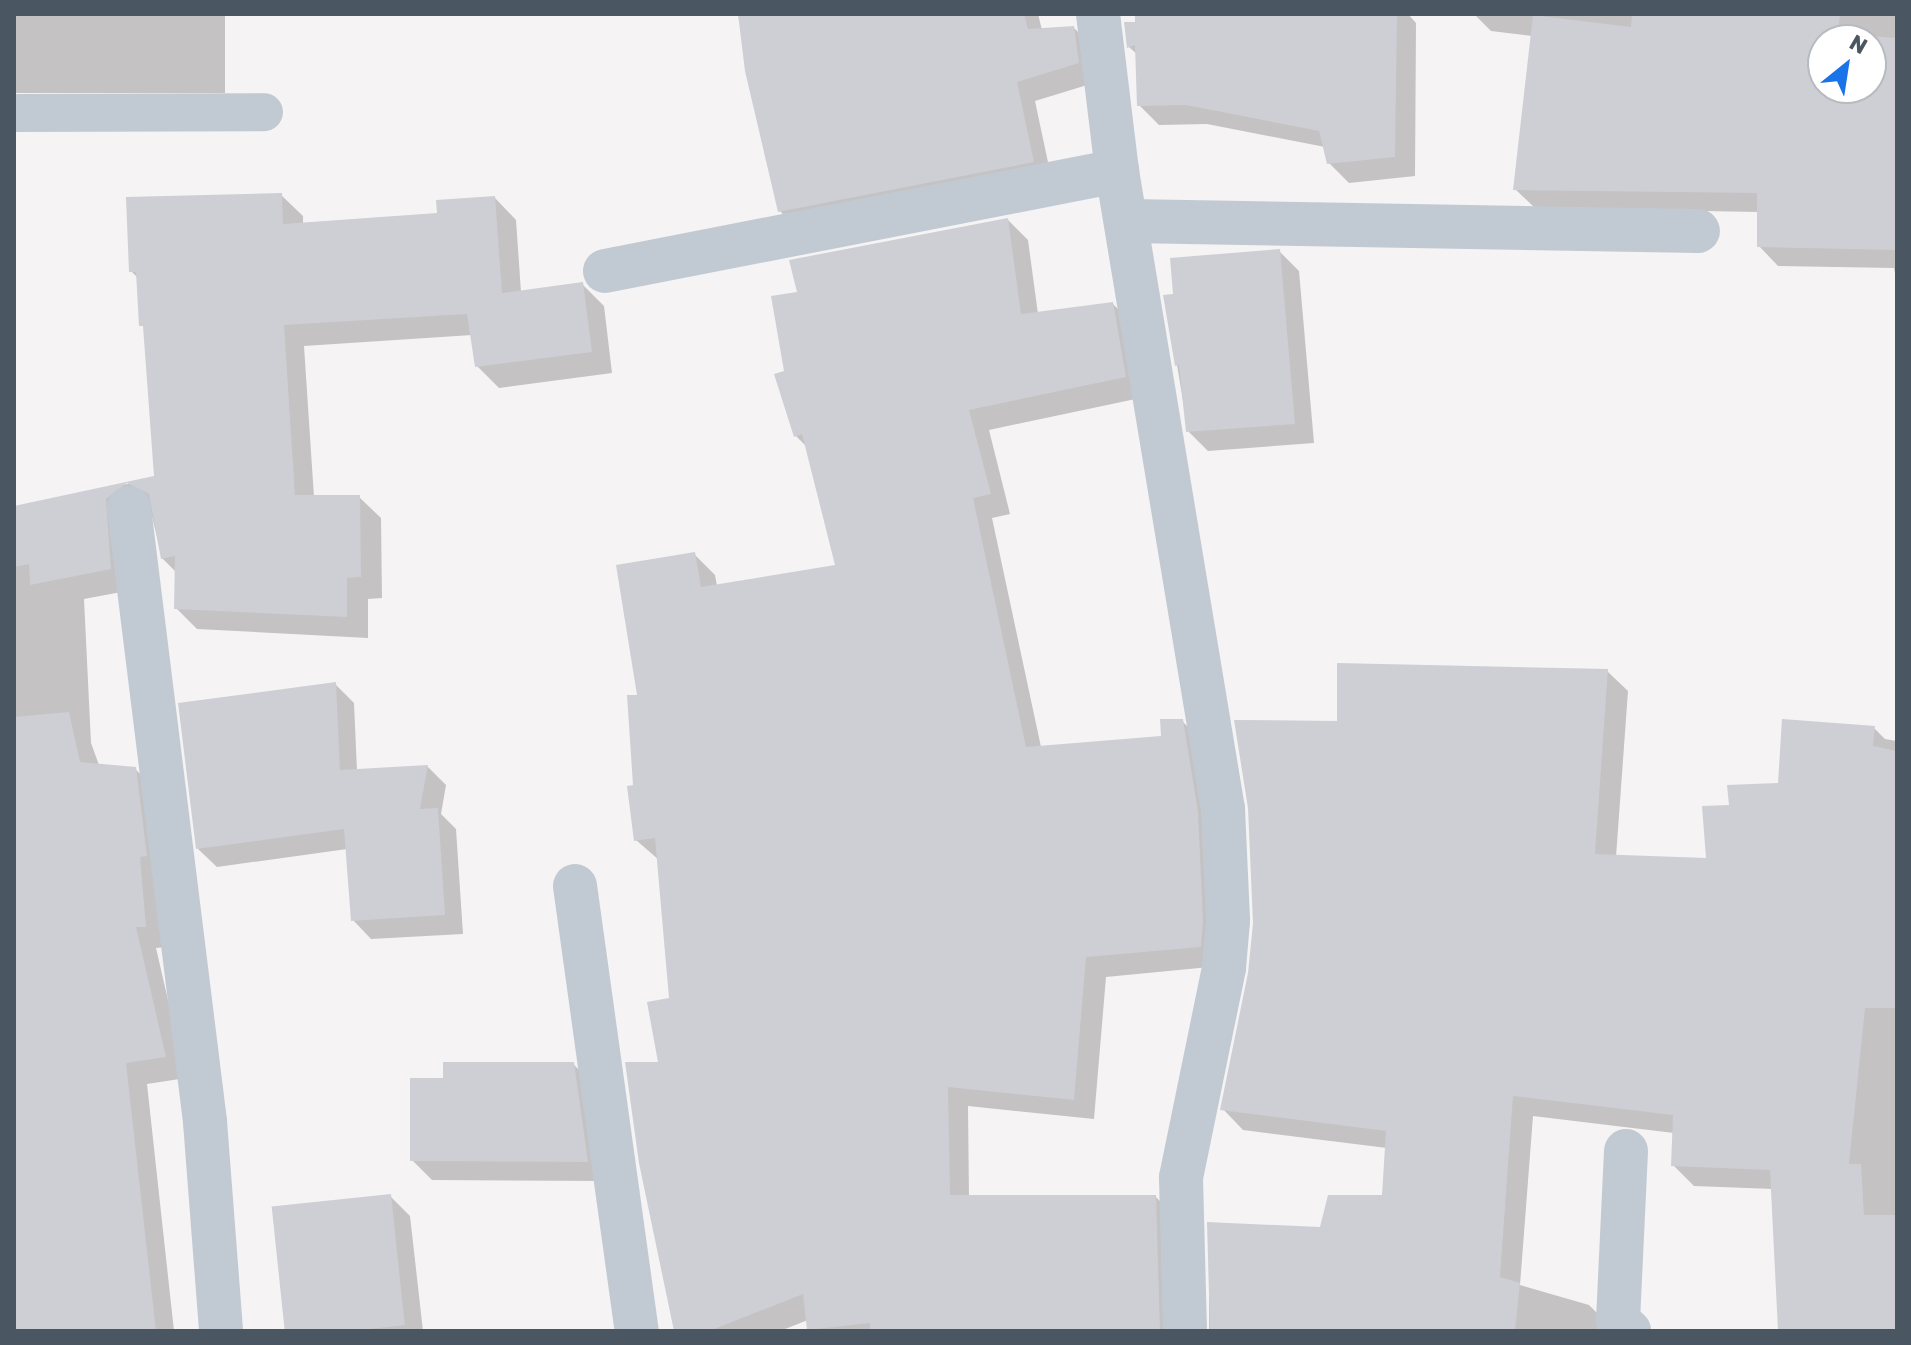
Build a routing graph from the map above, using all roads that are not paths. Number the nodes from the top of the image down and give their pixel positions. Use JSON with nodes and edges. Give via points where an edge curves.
{"nodes":[{"id":1,"x":1098,"y":14,"type":"edge"},
{"id":2,"x":264,"y":112,"type":"dead end"},
{"id":3,"x":14,"y":113,"type":"edge"},
{"id":4,"x":1117,"y":171,"type":"junction"},
{"id":5,"x":1129,"y":221,"type":"junction"},
{"id":6,"x":1698,"y":231,"type":"dead end"},
{"id":7,"x":605,"y":271,"type":"dead end"},
{"id":8,"x":129,"y":508,"type":"dead end"},
{"id":9,"x":575,"y":886,"type":"dead end"},
{"id":10,"x":1626,"y":1151,"type":"dead end"},
{"id":11,"x":221,"y":1331,"type":"edge"},
{"id":12,"x":637,"y":1331,"type":"edge"},
{"id":13,"x":1185,"y":1331,"type":"edge"},
{"id":14,"x":1629,"y":1331,"type":"edge"}],
"edges":[{"from":1,"to":4,"type":"street"},
{"from":2,"to":3,"type":"lane"},
{"from":4,"to":5,"type":"street"},
{"from":4,"to":7,"type":"street"},
{"from":5,"to":6,"type":"street"},
{"from":5,"to":13,"type":"street","via":[[1215,742],[1227,874],[1224,968],[1181,1178]]},
{"from":8,"to":11,"type":"street","via":[[205,1122]]},
{"from":9,"to":12,"type":"street"},
{"from":10,"to":14,"type":"street","via":[[1618,1321]]}]}
